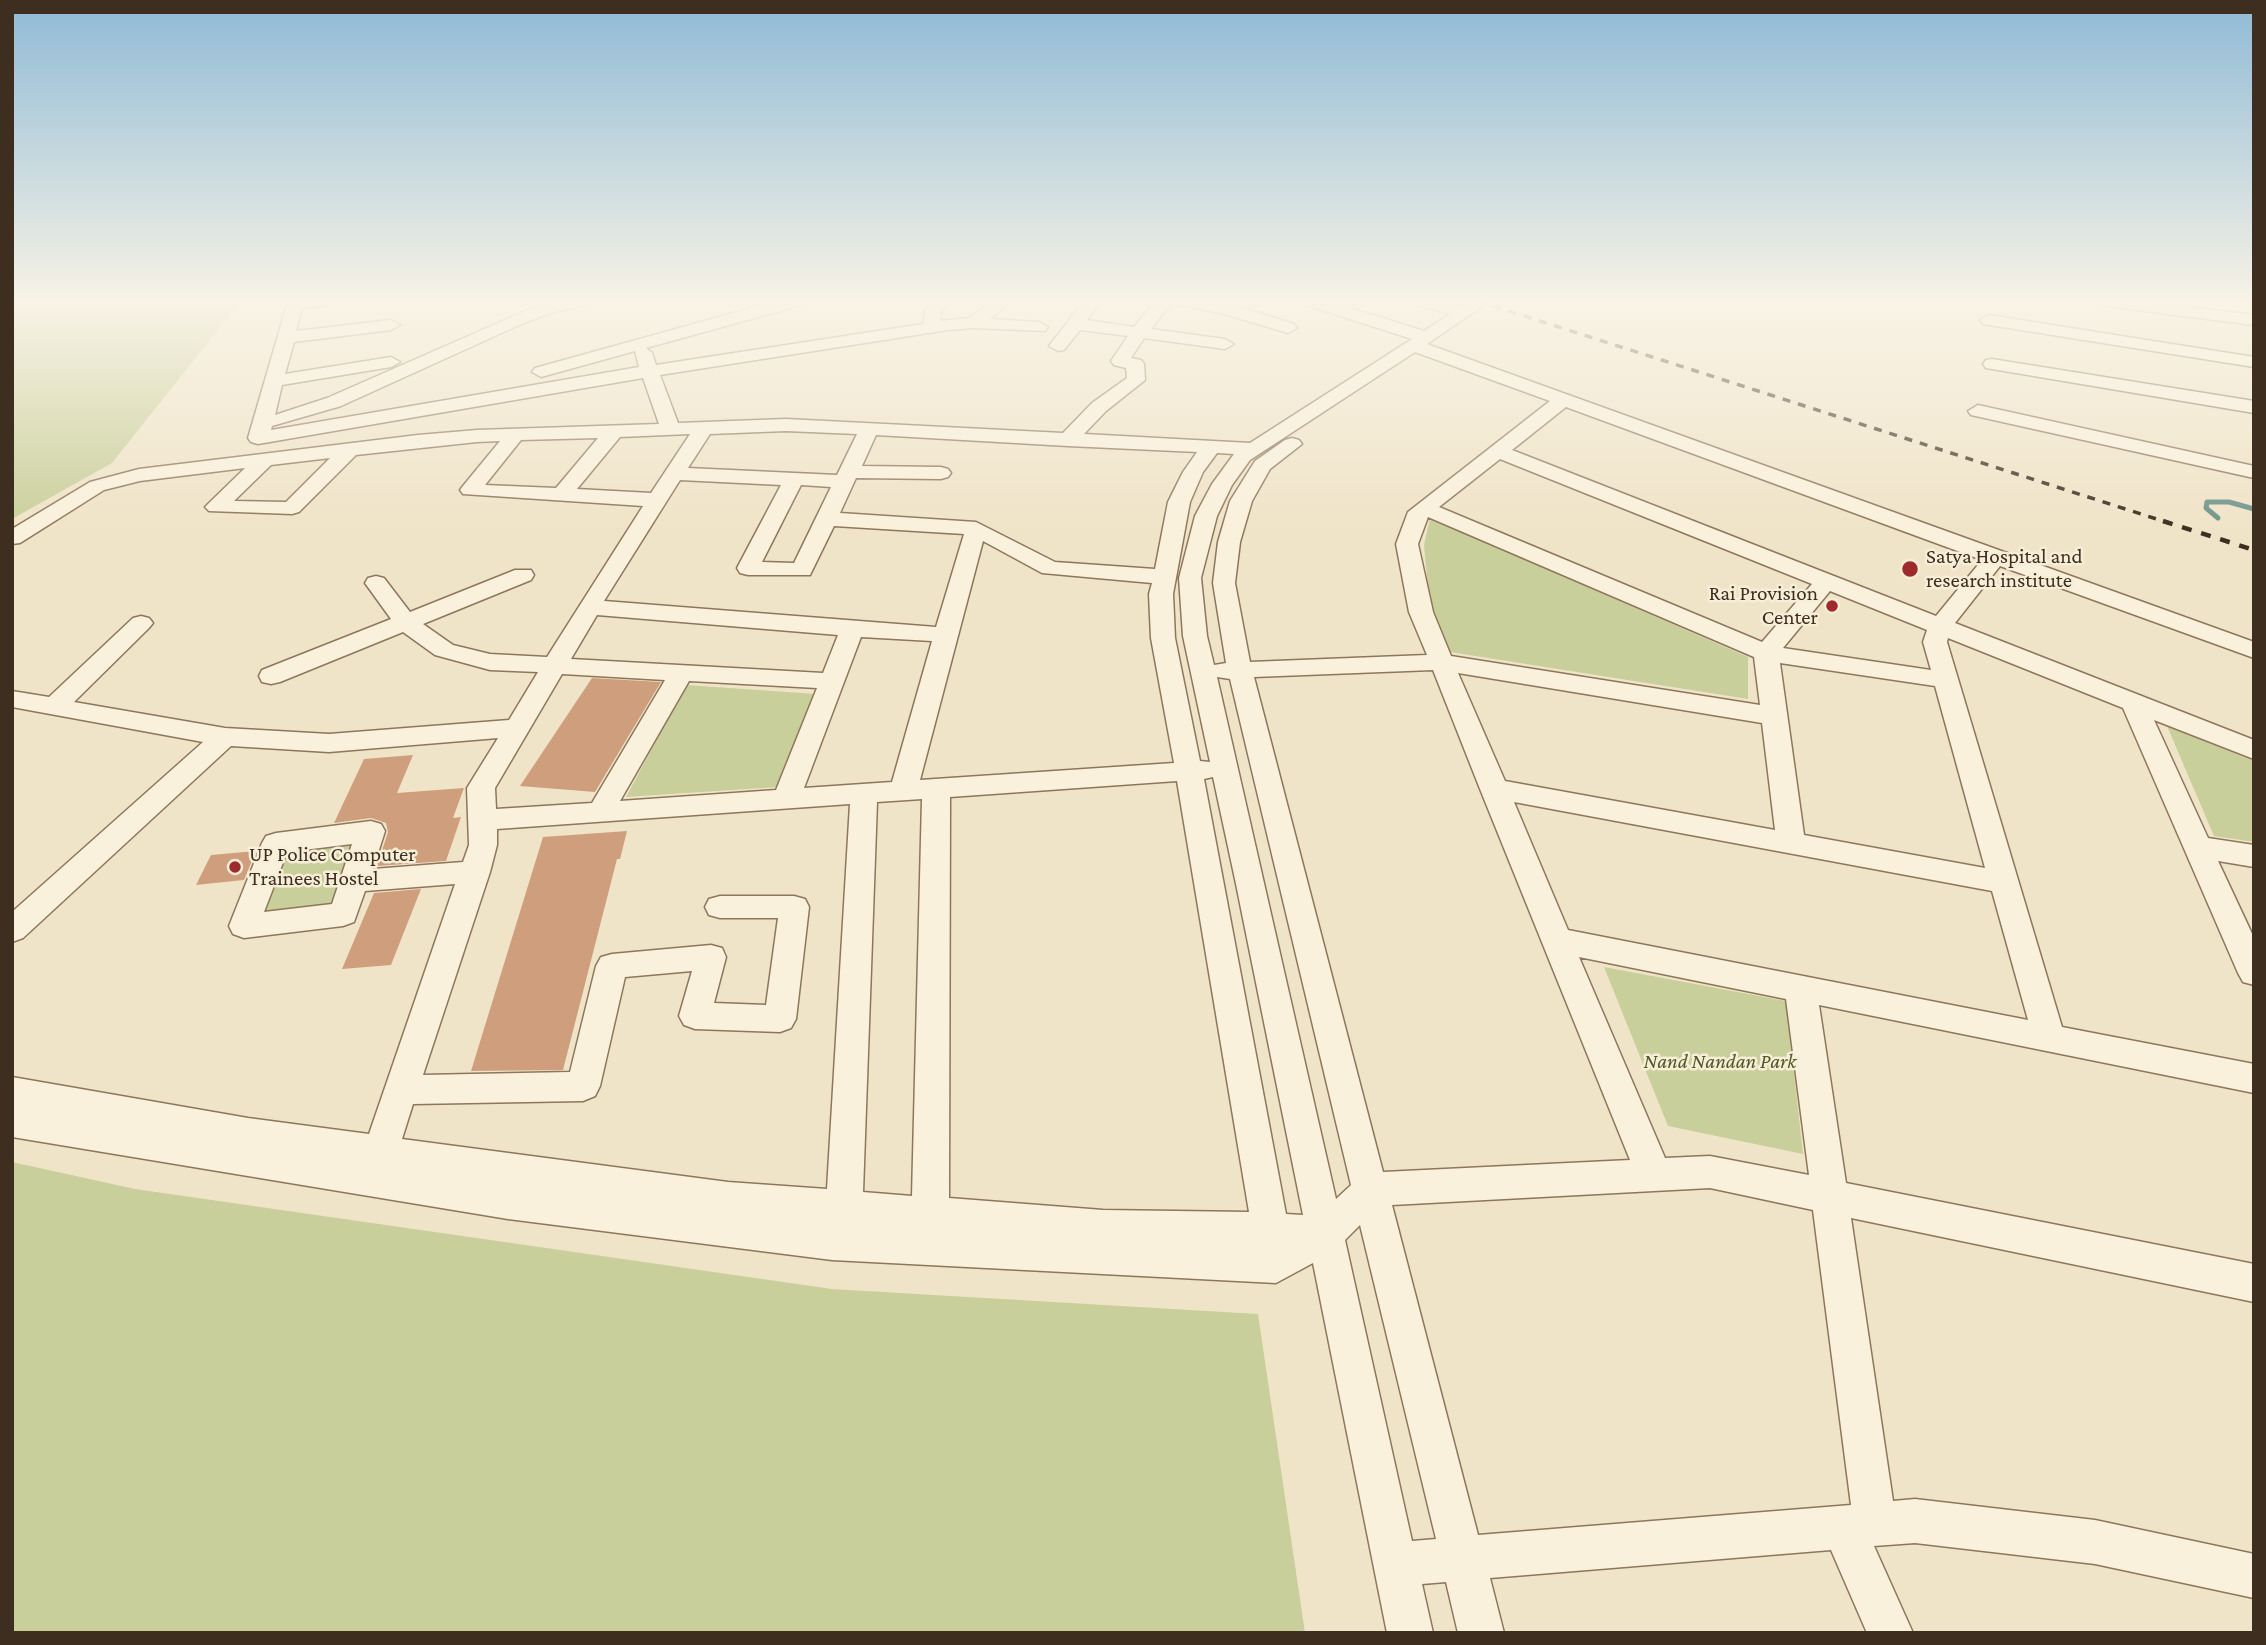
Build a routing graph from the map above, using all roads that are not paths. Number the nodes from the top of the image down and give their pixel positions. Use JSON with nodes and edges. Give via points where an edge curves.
{"nodes":[{"id":1,"x":275,"y":378,"type":"edge"},
{"id":2,"x":284,"y":378,"type":"edge"},
{"id":3,"x":358,"y":378,"type":"edge"},
{"id":4,"x":542,"y":378,"type":"edge"},
{"id":5,"x":606,"y":378,"type":"edge"},
{"id":6,"x":652,"y":378,"type":"edge"},
{"id":7,"x":1136,"y":378,"type":"edge"},
{"id":8,"x":1370,"y":378,"type":"edge"},
{"id":9,"x":1380,"y":378,"type":"edge"},
{"id":10,"x":1508,"y":378,"type":"edge"},
{"id":11,"x":2076,"y":378,"type":"edge"},
{"id":12,"x":274,"y":381,"type":"junction"},
{"id":13,"x":545,"y":387,"type":"junction"},
{"id":14,"x":1564,"y":400,"type":"junction"},
{"id":15,"x":2254,"y":407,"type":"edge"},
{"id":16,"x":1978,"y":411,"type":"dead end"},
{"id":17,"x":704,"y":428,"type":"junction"},
{"id":18,"x":671,"y":429,"type":"junction"},
{"id":19,"x":869,"y":429,"type":"junction"},
{"id":20,"x":614,"y":431,"type":"junction"},
{"id":21,"x":260,"y":432,"type":"junction"},
{"id":22,"x":515,"y":435,"type":"junction"},
{"id":23,"x":1068,"y":440,"type":"junction"},
{"id":24,"x":1211,"y":447,"type":"junction"},
{"id":25,"x":350,"y":449,"type":"junction"},
{"id":26,"x":1252,"y":449,"type":"junction"},
{"id":27,"x":1497,"y":451,"type":"junction"},
{"id":28,"x":259,"y":460,"type":"junction"},
{"id":29,"x":2254,"y":472,"type":"edge"},
{"id":30,"x":940,"y":473,"type":"dead end"},
{"id":31,"x":674,"y":474,"type":"junction"},
{"id":32,"x":847,"y":477,"type":"junction"},
{"id":33,"x":794,"y":479,"type":"junction"},
{"id":34,"x":562,"y":495,"type":"junction"},
{"id":35,"x":657,"y":500,"type":"junction"},
{"id":36,"x":1424,"y":508,"type":"junction"},
{"id":37,"x":828,"y":519,"type":"junction"},
{"id":38,"x":976,"y":528,"type":"junction"},
{"id":39,"x":12,"y":538,"type":"edge"},
{"id":40,"x":1996,"y":557,"type":"junction"},
{"id":41,"x":523,"y":575,"type":"dead end"},
{"id":42,"x":1164,"y":577,"type":"junction"},
{"id":43,"x":1826,"y":581,"type":"junction"},
{"id":44,"x":376,"y":583,"type":"dead end"},
{"id":45,"x":589,"y":607,"type":"junction"},
{"id":46,"x":405,"y":622,"type":"junction"},
{"id":47,"x":141,"y":623,"type":"dead end"},
{"id":48,"x":1940,"y":626,"type":"junction"},
{"id":49,"x":852,"y":629,"type":"junction"},
{"id":50,"x":946,"y":635,"type":"junction"},
{"id":51,"x":2254,"y":651,"type":"edge"},
{"id":52,"x":1766,"y":653,"type":"junction"},
{"id":53,"x":1441,"y":662,"type":"junction"},
{"id":54,"x":554,"y":666,"type":"junction"},
{"id":55,"x":1203,"y":671,"type":"junction"},
{"id":56,"x":1240,"y":671,"type":"junction"},
{"id":57,"x":681,"y":673,"type":"junction"},
{"id":58,"x":271,"y":676,"type":"dead end"},
{"id":59,"x":1946,"y":680,"type":"junction"},
{"id":60,"x":832,"y":681,"type":"junction"},
{"id":61,"x":12,"y":699,"type":"edge"},
{"id":62,"x":2133,"y":702,"type":"junction"},
{"id":63,"x":55,"y":706,"type":"junction"},
{"id":64,"x":1774,"y":716,"type":"junction"},
{"id":65,"x":517,"y":728,"type":"junction"},
{"id":66,"x":225,"y":737,"type":"junction"},
{"id":67,"x":2254,"y":750,"type":"edge"},
{"id":68,"x":1225,"y":769,"type":"junction"},
{"id":69,"x":1189,"y":772,"type":"junction"},
{"id":70,"x":936,"y":789,"type":"junction"},
{"id":71,"x":1494,"y":789,"type":"junction"},
{"id":72,"x":902,"y":791,"type":"junction"},
{"id":73,"x":864,"y":794,"type":"junction"},
{"id":74,"x":786,"y":799,"type":"junction"},
{"id":75,"x":600,"y":812,"type":"junction"},
{"id":76,"x":482,"y":820,"type":"junction"},
{"id":77,"x":1791,"y":842,"type":"junction"},
{"id":78,"x":2197,"y":847,"type":"junction"},
{"id":79,"x":2254,"y":856,"type":"edge"},
{"id":80,"x":475,"y":872,"type":"junction"},
{"id":81,"x":355,"y":881,"type":"junction"},
{"id":82,"x":2004,"y":882,"type":"junction"},
{"id":83,"x":720,"y":908,"type":"dead end"},
{"id":84,"x":12,"y":930,"type":"edge"},
{"id":85,"x":1557,"y":940,"type":"junction"},
{"id":86,"x":2254,"y":973,"type":"edge"},
{"id":87,"x":1801,"y":989,"type":"junction"},
{"id":88,"x":2049,"y":1038,"type":"junction"},
{"id":89,"x":2254,"y":1079,"type":"edge"},
{"id":90,"x":400,"y":1090,"type":"junction"},
{"id":91,"x":12,"y":1092,"type":"edge"},
{"id":92,"x":12,"y":1122,"type":"edge"},
{"id":93,"x":375,"y":1166,"type":"junction"},
{"id":94,"x":1654,"y":1174,"type":"junction"},
{"id":95,"x":1371,"y":1189,"type":"junction"},
{"id":96,"x":1829,"y":1196,"type":"junction"},
{"id":97,"x":841,"y":1225,"type":"junction"},
{"id":98,"x":1271,"y":1230,"type":"junction"},
{"id":99,"x":930,"y":1231,"type":"junction"},
{"id":100,"x":1325,"y":1235,"type":"junction"},
{"id":101,"x":1276,"y":1265,"type":"junction"},
{"id":102,"x":2254,"y":1283,"type":"edge"},
{"id":103,"x":1860,"y":1527,"type":"junction"},
{"id":104,"x":1463,"y":1558,"type":"junction"},
{"id":105,"x":1395,"y":1564,"type":"junction"},
{"id":106,"x":2251,"y":1580,"type":"edge"},
{"id":107,"x":1409,"y":1633,"type":"edge"},
{"id":108,"x":1481,"y":1633,"type":"edge"},
{"id":109,"x":1890,"y":1633,"type":"edge"}],
"edges":[{"from":1,"to":12,"type":"street"},
{"from":2,"to":12,"type":"street"},
{"from":3,"to":21,"type":"street","via":[[334,402]]},
{"from":4,"to":13,"type":"street"},
{"from":5,"to":13,"type":"street"},
{"from":6,"to":18,"type":"street"},
{"from":7,"to":23,"type":"street"},
{"from":8,"to":26,"type":"street"},
{"from":9,"to":56,"type":"street","via":[[1262,465],[1241,501],[1224,583]]},
{"from":10,"to":14,"type":"street"},
{"from":11,"to":15,"type":"street"},
{"from":12,"to":21,"type":"street"},
{"from":13,"to":21,"type":"street"},
{"from":14,"to":27,"type":"street"},
{"from":14,"to":40,"type":"street"},
{"from":16,"to":29,"type":"street"},
{"from":17,"to":18,"type":"street"},
{"from":17,"to":19,"type":"street"},
{"from":17,"to":31,"type":"street"},
{"from":18,"to":20,"type":"street"},
{"from":19,"to":23,"type":"street"},
{"from":19,"to":32,"type":"street"},
{"from":20,"to":22,"type":"street"},
{"from":20,"to":34,"type":"street"},
{"from":21,"to":28,"type":"street"},
{"from":22,"to":25,"type":"street"},
{"from":22,"to":34,"type":"street","via":[[470,490]]},
{"from":23,"to":24,"type":"street"},
{"from":24,"to":26,"type":"street"},
{"from":24,"to":42,"type":"street","via":[[1179,502]]},
{"from":25,"to":28,"type":"street"},
{"from":25,"to":28,"type":"street","via":[[292,508],[216,507]]},
{"from":26,"to":55,"type":"street","via":[[1222,484],[1206,516],[1190,578]]},
{"from":27,"to":36,"type":"street"},
{"from":27,"to":43,"type":"street"},
{"from":28,"to":39,"type":"street","via":[[139,475],[97,486]]},
{"from":30,"to":32,"type":"street"},
{"from":31,"to":33,"type":"street"},
{"from":31,"to":35,"type":"street"},
{"from":32,"to":33,"type":"street"},
{"from":32,"to":37,"type":"street"},
{"from":33,"to":37,"type":"street","via":[[748,568],[802,570]]},
{"from":34,"to":35,"type":"street"},
{"from":35,"to":45,"type":"street"},
{"from":36,"to":52,"type":"street"},
{"from":36,"to":53,"type":"street","via":[[1407,544],[1421,612]]},
{"from":37,"to":38,"type":"street"},
{"from":38,"to":42,"type":"street","via":[[1050,568]]},
{"from":38,"to":50,"type":"street"},
{"from":40,"to":48,"type":"street"},
{"from":40,"to":51,"type":"street"},
{"from":41,"to":46,"type":"street"},
{"from":42,"to":69,"type":"street","via":[[1163,638]]},
{"from":43,"to":48,"type":"street"},
{"from":43,"to":52,"type":"street"},
{"from":44,"to":46,"type":"street"},
{"from":45,"to":49,"type":"street"},
{"from":45,"to":54,"type":"street"},
{"from":46,"to":54,"type":"street","via":[[444,650],[490,662]]},
{"from":46,"to":58,"type":"street"},
{"from":47,"to":63,"type":"street"},
{"from":48,"to":59,"type":"street","via":[[1934,642]]},
{"from":48,"to":62,"type":"street"},
{"from":49,"to":50,"type":"street"},
{"from":49,"to":60,"type":"street"},
{"from":50,"to":72,"type":"street"},
{"from":52,"to":59,"type":"street"},
{"from":52,"to":64,"type":"street"},
{"from":53,"to":56,"type":"street"},
{"from":53,"to":64,"type":"street"},
{"from":53,"to":71,"type":"street"},
{"from":54,"to":57,"type":"street"},
{"from":54,"to":65,"type":"street"},
{"from":55,"to":56,"type":"street"},
{"from":55,"to":68,"type":"street"},
{"from":56,"to":95,"type":"street"},
{"from":57,"to":60,"type":"street"},
{"from":57,"to":75,"type":"street"},
{"from":59,"to":82,"type":"street"},
{"from":60,"to":74,"type":"street"},
{"from":61,"to":63,"type":"street"},
{"from":62,"to":67,"type":"street"},
{"from":62,"to":78,"type":"street"},
{"from":63,"to":66,"type":"street"},
{"from":64,"to":77,"type":"street"},
{"from":65,"to":66,"type":"street","via":[[329,743]]},
{"from":65,"to":76,"type":"street","via":[[481,788]]},
{"from":66,"to":84,"type":"street"},
{"from":68,"to":69,"type":"street"},
{"from":68,"to":100,"type":"street"},
{"from":69,"to":70,"type":"street"},
{"from":69,"to":98,"type":"street"},
{"from":70,"to":72,"type":"street"},
{"from":70,"to":99,"type":"street"},
{"from":71,"to":77,"type":"street"},
{"from":71,"to":85,"type":"street"},
{"from":72,"to":73,"type":"street"},
{"from":73,"to":74,"type":"street"},
{"from":73,"to":97,"type":"street"},
{"from":74,"to":75,"type":"street"},
{"from":75,"to":76,"type":"street"},
{"from":76,"to":80,"type":"street","via":[[483,845]]},
{"from":77,"to":82,"type":"street"},
{"from":78,"to":79,"type":"street"},
{"from":78,"to":86,"type":"street"},
{"from":80,"to":81,"type":"street"},
{"from":80,"to":90,"type":"street"},
{"from":81,"to":81,"type":"street","via":[[371,831],[276,843],[244,926],[343,914]]},
{"from":82,"to":88,"type":"street"},
{"from":83,"to":90,"type":"street","via":[[794,907],[780,1019],[695,1016],[711,957],[612,966],[583,1086]]},
{"from":85,"to":87,"type":"street"},
{"from":85,"to":94,"type":"street"},
{"from":87,"to":88,"type":"street"},
{"from":87,"to":96,"type":"street"},
{"from":88,"to":89,"type":"street"},
{"from":90,"to":93,"type":"street"},
{"from":91,"to":93,"type":"street","via":[[248,1133]]},
{"from":92,"to":93,"type":"street"},
{"from":93,"to":97,"type":"street","via":[[508,1202]]},
{"from":94,"to":95,"type":"street"},
{"from":94,"to":96,"type":"street","via":[[1710,1172]]},
{"from":95,"to":100,"type":"street"},
{"from":95,"to":104,"type":"street"},
{"from":96,"to":102,"type":"street"},
{"from":96,"to":103,"type":"street"},
{"from":97,"to":99,"type":"street"},
{"from":98,"to":99,"type":"street"},
{"from":98,"to":100,"type":"street"},
{"from":98,"to":101,"type":"street"},
{"from":99,"to":101,"type":"street"},
{"from":100,"to":101,"type":"street"},
{"from":100,"to":105,"type":"street"},
{"from":103,"to":104,"type":"street"},
{"from":103,"to":106,"type":"street","via":[[1915,1521],[2095,1542]]},
{"from":103,"to":109,"type":"street"},
{"from":104,"to":105,"type":"street"},
{"from":104,"to":108,"type":"street"},
{"from":105,"to":107,"type":"street"}]}
